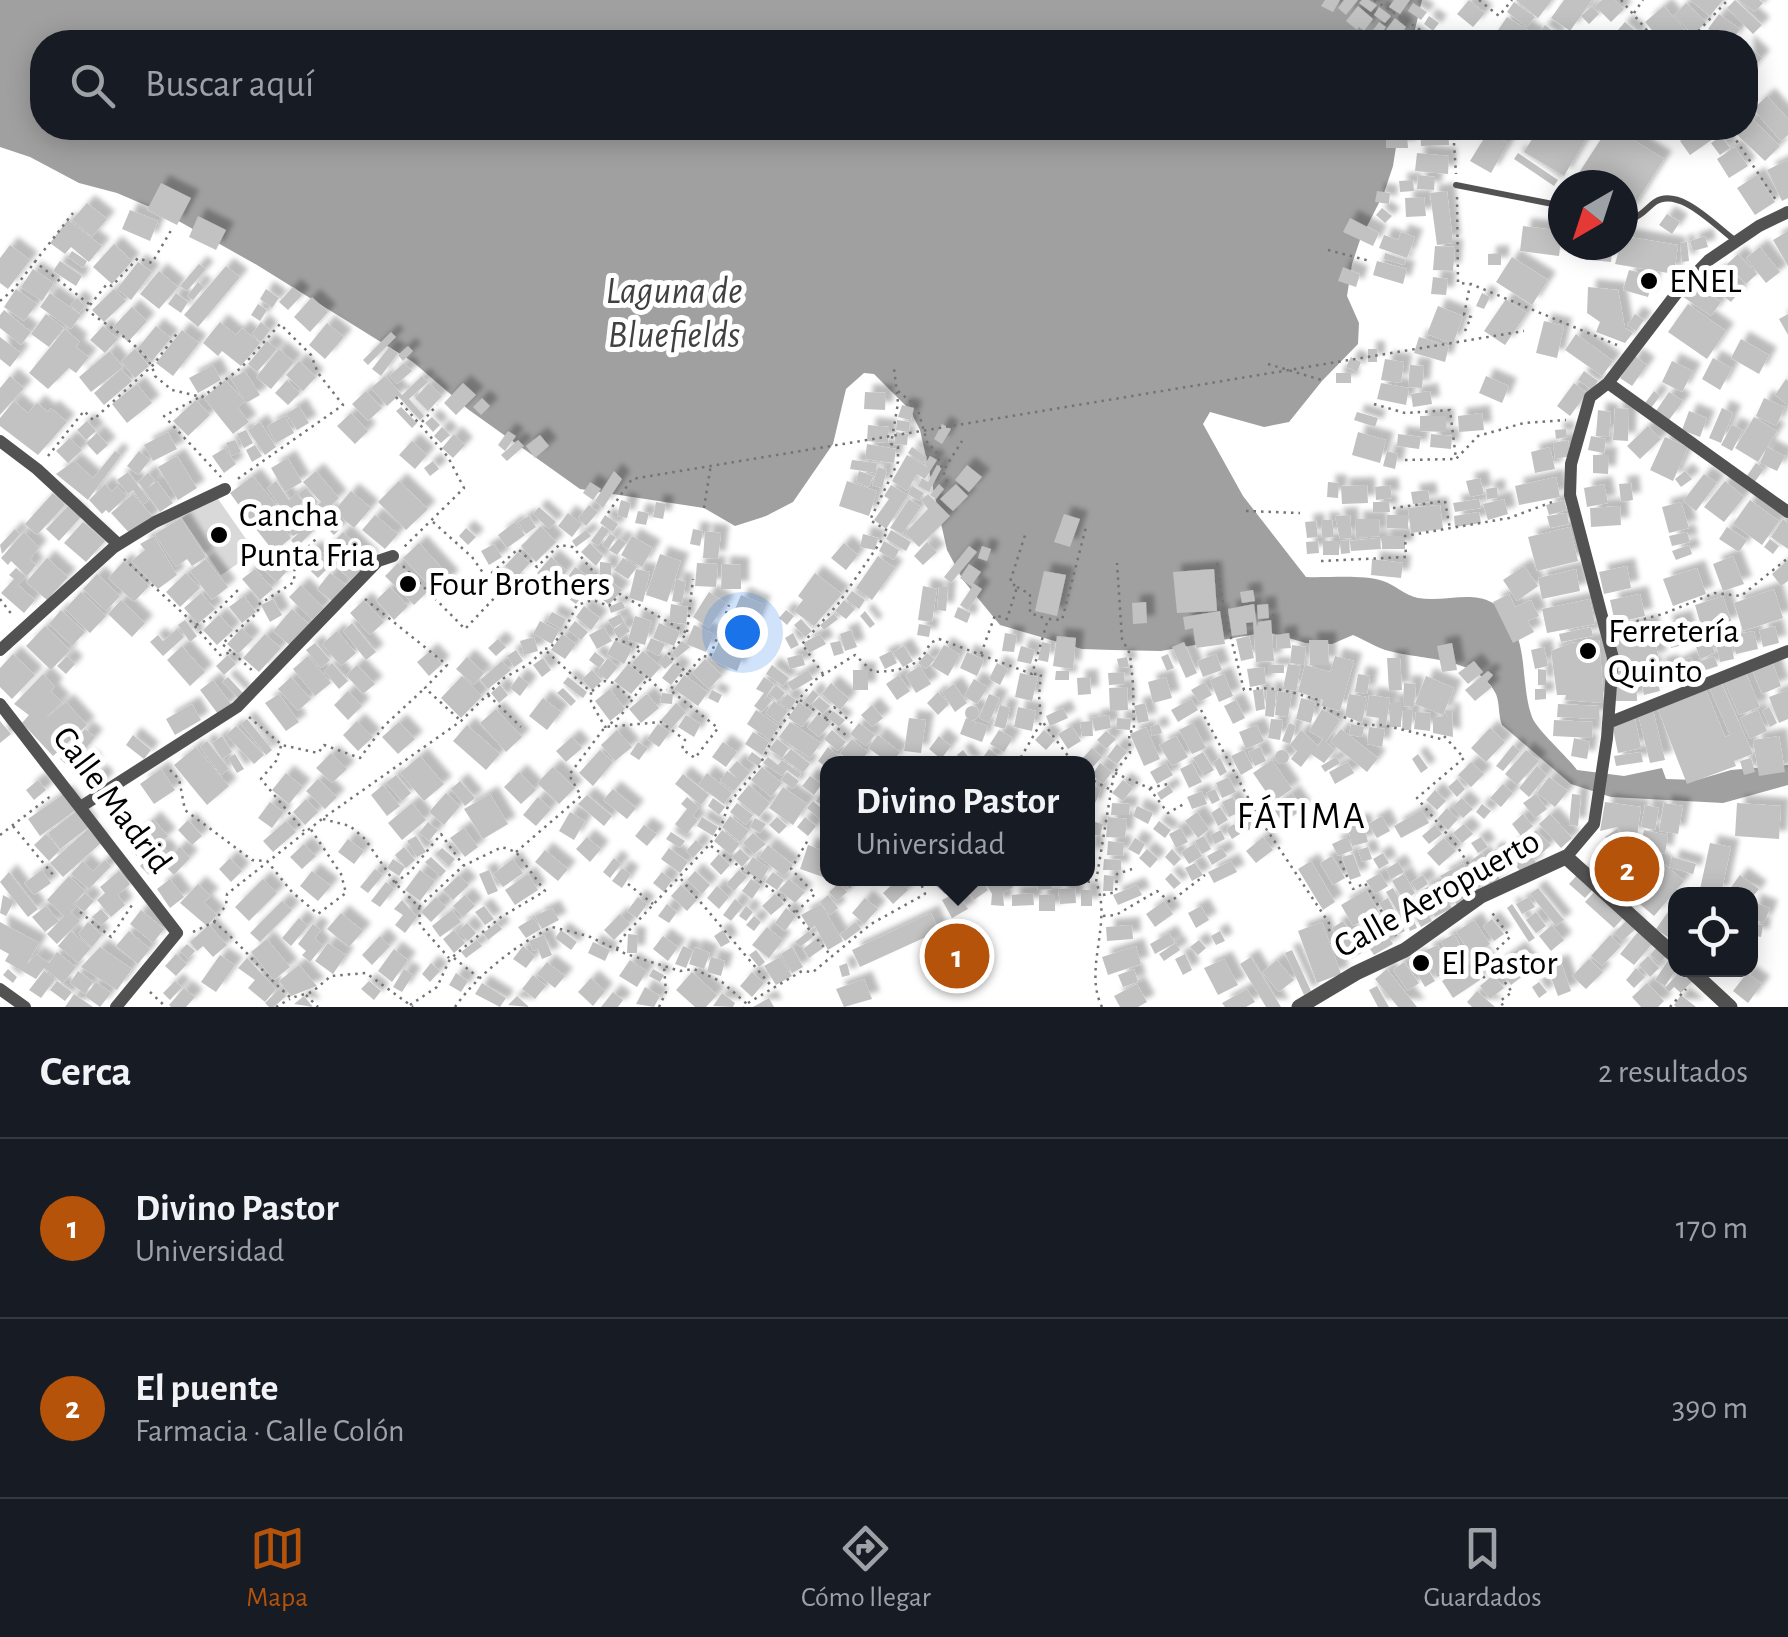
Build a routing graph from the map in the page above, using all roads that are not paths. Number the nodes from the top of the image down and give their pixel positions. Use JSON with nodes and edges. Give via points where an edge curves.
{"nodes":[{"id":1,"x":1456,"y":185,"type":"dead end"},
{"id":2,"x":1548,"y":203,"type":"edge"},
{"id":3,"x":1787,"y":213,"type":"edge"},
{"id":4,"x":1638,"y":215,"type":"edge"},
{"id":5,"x":1737,"y":241,"type":"junction"},
{"id":6,"x":1608,"y":384,"type":"junction"},
{"id":7,"x":0,"y":441,"type":"edge"},
{"id":8,"x":224,"y":488,"type":"dead end"},
{"id":9,"x":1788,"y":512,"type":"edge"},
{"id":10,"x":115,"y":546,"type":"junction"},
{"id":11,"x":394,"y":556,"type":"road end"},
{"id":12,"x":0,"y":650,"type":"edge"},
{"id":13,"x":1788,"y":651,"type":"edge"},
{"id":14,"x":0,"y":704,"type":"edge"},
{"id":15,"x":1608,"y":722,"type":"junction"},
{"id":16,"x":82,"y":806,"type":"junction"},
{"id":17,"x":1566,"y":857,"type":"junction"},
{"id":18,"x":1668,"y":950,"type":"edge"},
{"id":19,"x":1698,"y":977,"type":"edge"},
{"id":20,"x":0,"y":989,"type":"edge"},
{"id":21,"x":1301,"y":1006,"type":"edge"},
{"id":22,"x":25,"y":1007,"type":"edge"},
{"id":23,"x":116,"y":1007,"type":"edge"},
{"id":24,"x":1730,"y":1007,"type":"edge"}],
"edges":[{"from":1,"to":2,"type":"lane"},
{"from":3,"to":5,"type":"street"},
{"from":4,"to":5,"type":"lane","via":[[1654,202],[1680,200]]},
{"from":5,"to":6,"type":"street","via":[[1676,294]]},
{"from":6,"to":9,"type":"street"},
{"from":6,"to":15,"type":"street","via":[[1590,398],[1583,418],[1570,495],[1613,658]]},
{"from":7,"to":10,"type":"street"},
{"from":8,"to":10,"type":"street"},
{"from":10,"to":12,"type":"street"},
{"from":11,"to":16,"type":"street","via":[[378,562],[237,707]]},
{"from":13,"to":15,"type":"street"},
{"from":14,"to":16,"type":"street","name":"Calle Madrid"},
{"from":15,"to":17,"type":"street","name":"Calle Aeropuerto","via":[[1594,824]]},
{"from":16,"to":23,"type":"street","name":"Calle Madrid","via":[[177,933]]},
{"from":17,"to":18,"type":"street"},
{"from":17,"to":21,"type":"street","name":"Calle Aeropuerto","via":[[1484,895],[1405,950]]},
{"from":19,"to":24,"type":"street"},
{"from":20,"to":22,"type":"street"}]}
